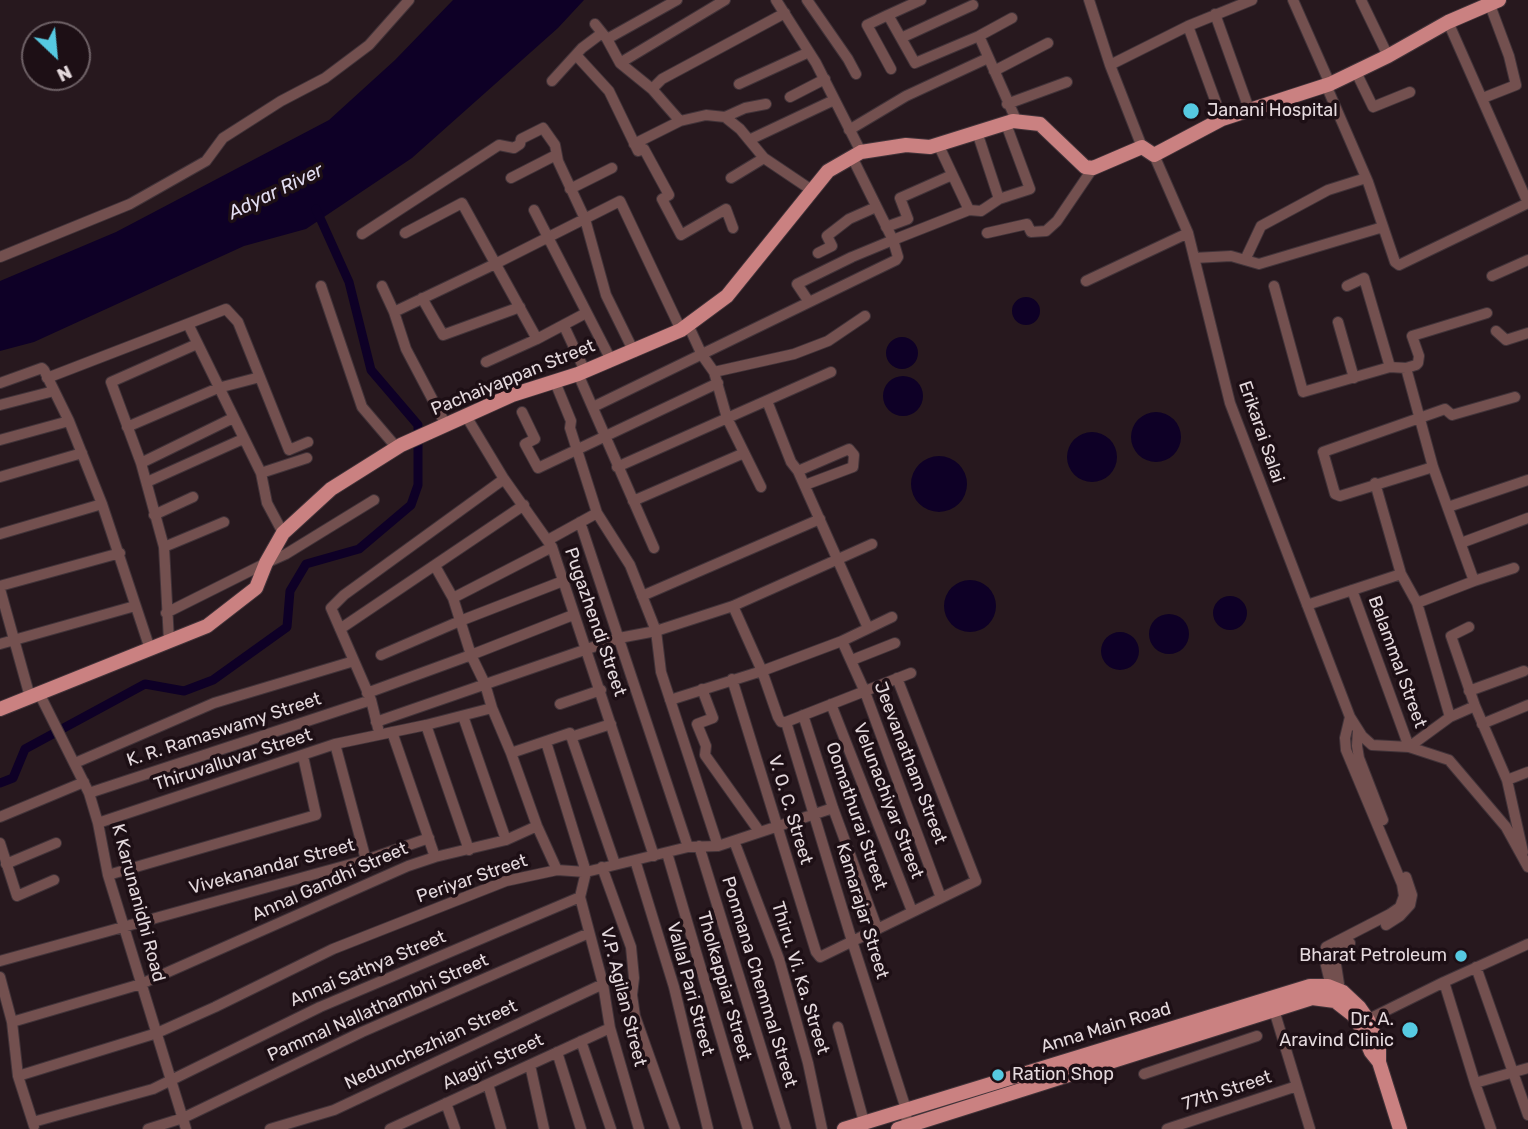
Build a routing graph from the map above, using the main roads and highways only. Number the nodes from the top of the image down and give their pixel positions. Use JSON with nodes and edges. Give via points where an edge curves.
{"nodes":[{"id":1,"x":1494,"y":2,"type":"edge"},
{"id":2,"x":0,"y":709,"type":"edge"},
{"id":3,"x":1332,"y":994,"type":"junction"},
{"id":4,"x":904,"y":1128,"type":"edge"},
{"id":5,"x":844,"y":1129,"type":"edge"},
{"id":6,"x":1400,"y":1129,"type":"edge"}],
"edges":[{"from":1,"to":2,"type":"main road","name":"Pachaiyappan Street","via":[[1328,84],[1093,168],[1085,167],[1040,124],[1011,123],[930,147],[906,145],[857,155],[828,171],[727,296],[681,330],[512,396],[399,447],[331,489],[283,533],[257,588],[207,626]]},
{"from":3,"to":4,"type":"main road","name":"Anna Main Road"},
{"from":3,"to":5,"type":"main road","name":"Anna Main Road","via":[[1310,986]]},
{"from":3,"to":6,"type":"main road","via":[[1364,1022],[1380,1047],[1379,1062]]}]}
